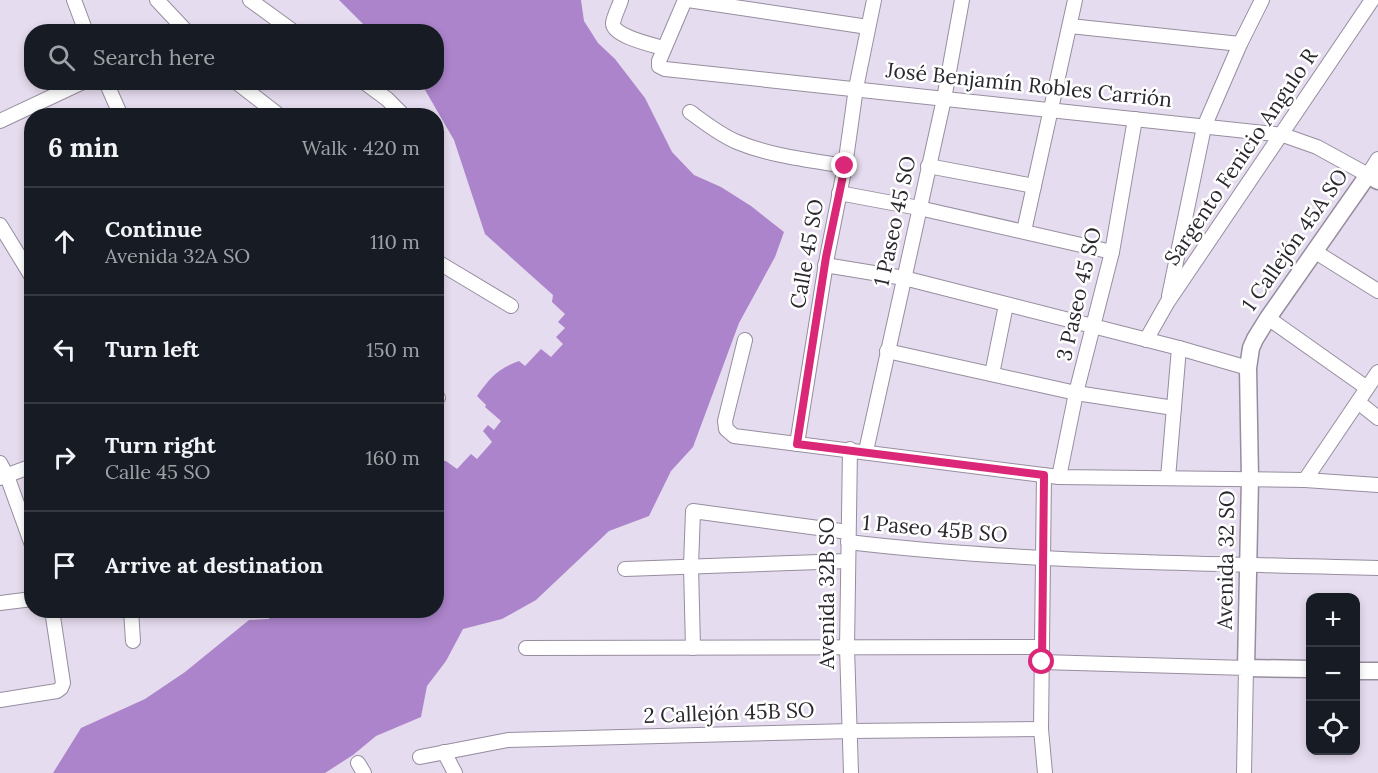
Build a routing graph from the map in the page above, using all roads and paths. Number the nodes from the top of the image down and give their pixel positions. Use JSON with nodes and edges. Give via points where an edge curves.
{"nodes":[{"id":1,"x":74,"y":0,"type":"edge"},
{"id":2,"x":157,"y":0,"type":"edge"},
{"id":3,"x":250,"y":0,"type":"edge"},
{"id":4,"x":621,"y":0,"type":"edge"},
{"id":5,"x":686,"y":0,"type":"edge"},
{"id":6,"x":874,"y":0,"type":"edge"},
{"id":7,"x":962,"y":0,"type":"edge"},
{"id":8,"x":1075,"y":0,"type":"edge"},
{"id":9,"x":1262,"y":0,"type":"edge"},
{"id":10,"x":1372,"y":0,"type":"edge"},
{"id":11,"x":83,"y":24,"type":"edge"},
{"id":12,"x":180,"y":24,"type":"edge"},
{"id":13,"x":283,"y":24,"type":"edge"},
{"id":14,"x":1070,"y":26,"type":"junction"},
{"id":15,"x":868,"y":27,"type":"junction"},
{"id":16,"x":1240,"y":44,"type":"junction"},
{"id":17,"x":663,"y":48,"type":"junction"},
{"id":18,"x":856,"y":88,"type":"junction"},
{"id":19,"x":66,"y":90,"type":"edge"},
{"id":20,"x":110,"y":90,"type":"edge"},
{"id":21,"x":246,"y":90,"type":"edge"},
{"id":22,"x":375,"y":90,"type":"edge"},
{"id":23,"x":944,"y":99,"type":"junction"},
{"id":24,"x":28,"y":108,"type":"edge"},
{"id":25,"x":117,"y":108,"type":"edge"},
{"id":26,"x":270,"y":108,"type":"edge"},
{"id":27,"x":396,"y":108,"type":"edge"},
{"id":28,"x":24,"y":110,"type":"edge"},
{"id":29,"x":690,"y":112,"type":"dead end"},
{"id":30,"x":1051,"y":112,"type":"junction"},
{"id":31,"x":1135,"y":119,"type":"junction"},
{"id":32,"x":0,"y":121,"type":"edge"},
{"id":33,"x":1204,"y":127,"type":"junction"},
{"id":34,"x":1283,"y":135,"type":"junction"},
{"id":35,"x":1378,"y":159,"type":"edge"},
{"id":36,"x":845,"y":166,"type":"junction"},
{"id":37,"x":928,"y":166,"type":"junction"},
{"id":38,"x":1373,"y":178,"type":"edge"},
{"id":39,"x":1034,"y":186,"type":"junction"},
{"id":40,"x":839,"y":193,"type":"junction"},
{"id":41,"x":919,"y":208,"type":"junction"},
{"id":42,"x":1024,"y":231,"type":"junction"},
{"id":43,"x":2,"y":233,"type":"edge"},
{"id":44,"x":1314,"y":251,"type":"junction"},
{"id":45,"x":1112,"y":252,"type":"junction"},
{"id":46,"x":24,"y":265,"type":"edge"},
{"id":47,"x":825,"y":265,"type":"junction"},
{"id":48,"x":444,"y":266,"type":"edge"},
{"id":49,"x":904,"y":278,"type":"junction"},
{"id":50,"x":1378,"y":291,"type":"edge"},
{"id":51,"x":1167,"y":303,"type":"junction"},
{"id":52,"x":1006,"y":305,"type":"junction"},
{"id":53,"x":511,"y":306,"type":"dead end"},
{"id":54,"x":1268,"y":318,"type":"junction"},
{"id":55,"x":1094,"y":326,"type":"junction"},
{"id":56,"x":745,"y":340,"type":"dead end"},
{"id":57,"x":1146,"y":340,"type":"junction"},
{"id":58,"x":1179,"y":348,"type":"junction"},
{"id":59,"x":1251,"y":348,"type":"joint"},
{"id":60,"x":887,"y":351,"type":"junction"},
{"id":61,"x":1248,"y":368,"type":"junction"},
{"id":62,"x":1378,"y":372,"type":"edge"},
{"id":63,"x":992,"y":374,"type":"junction"},
{"id":64,"x":1367,"y":388,"type":"junction"},
{"id":65,"x":1076,"y":393,"type":"junction"},
{"id":66,"x":1358,"y":402,"type":"junction"},
{"id":67,"x":1174,"y":408,"type":"junction"},
{"id":68,"x":1378,"y":418,"type":"edge"},
{"id":69,"x":797,"y":444,"type":"junction"},
{"id":70,"x":850,"y":449,"type":"junction"},
{"id":71,"x":866,"y":452,"type":"junction"},
{"id":72,"x":0,"y":463,"type":"edge"},
{"id":73,"x":24,"y":469,"type":"edge"},
{"id":74,"x":1044,"y":475,"type":"junction"},
{"id":75,"x":4,"y":477,"type":"edge"},
{"id":76,"x":1059,"y":477,"type":"junction"},
{"id":77,"x":1167,"y":478,"type":"junction"},
{"id":78,"x":1251,"y":479,"type":"junction"},
{"id":79,"x":1305,"y":480,"type":"junction"},
{"id":80,"x":1378,"y":486,"type":"edge"},
{"id":81,"x":24,"y":526,"type":"edge"},
{"id":82,"x":848,"y":537,"type":"junction"},
{"id":83,"x":1042,"y":559,"type":"junction"},
{"id":84,"x":848,"y":561,"type":"junction"},
{"id":85,"x":1249,"y":564,"type":"junction"},
{"id":86,"x":691,"y":566,"type":"junction"},
{"id":87,"x":1378,"y":568,"type":"edge"},
{"id":88,"x":625,"y":569,"type":"dead end"},
{"id":89,"x":24,"y":600,"type":"edge"},
{"id":90,"x":0,"y":603,"type":"edge"},
{"id":91,"x":53,"y":618,"type":"edge"},
{"id":92,"x":131,"y":618,"type":"edge"},
{"id":93,"x":133,"y":641,"type":"dead end"},
{"id":94,"x":1041,"y":647,"type":"junction"},
{"id":95,"x":526,"y":648,"type":"dead end"},
{"id":96,"x":693,"y":648,"type":"junction"},
{"id":97,"x":847,"y":648,"type":"junction"},
{"id":98,"x":1042,"y":662,"type":"junction"},
{"id":99,"x":1246,"y":668,"type":"junction"},
{"id":100,"x":1306,"y":669,"type":"edge"},
{"id":101,"x":1360,"y":670,"type":"edge"},
{"id":102,"x":1378,"y":671,"type":"edge"},
{"id":103,"x":0,"y":700,"type":"edge"},
{"id":104,"x":1041,"y":729,"type":"junction"},
{"id":105,"x":851,"y":730,"type":"junction"},
{"id":106,"x":444,"y":752,"type":"junction"},
{"id":107,"x":420,"y":757,"type":"dead end"},
{"id":108,"x":455,"y":773,"type":"edge"},
{"id":109,"x":851,"y":773,"type":"edge"},
{"id":110,"x":1045,"y":773,"type":"edge"},
{"id":111,"x":1244,"y":773,"type":"edge"}],
"edges":[{"from":1,"to":11,"type":"street"},
{"from":2,"to":12,"type":"street"},
{"from":3,"to":13,"type":"street"},
{"from":4,"to":17,"type":"street","via":[[615,29]]},
{"from":5,"to":15,"type":"street"},
{"from":5,"to":17,"type":"street"},
{"from":6,"to":15,"type":"street","name":"Calle 45 SO"},
{"from":7,"to":23,"type":"street","name":"1 Paseo 45 SO"},
{"from":8,"to":14,"type":"street"},
{"from":9,"to":16,"type":"street"},
{"from":10,"to":34,"type":"street","name":"Sargento Fenicio Angulo R"},
{"from":14,"to":16,"type":"street"},
{"from":14,"to":30,"type":"street"},
{"from":15,"to":18,"type":"street","name":"Calle 45 SO"},
{"from":16,"to":33,"type":"street"},
{"from":17,"to":18,"type":"street","name":"José Benjamín Robles Carrión","via":[[658,64],[665,69]]},
{"from":18,"to":23,"type":"street","name":"José Benjamín Robles Carrión"},
{"from":18,"to":36,"type":"street","name":"Calle 45 SO"},
{"from":19,"to":24,"type":"street"},
{"from":20,"to":25,"type":"street"},
{"from":21,"to":26,"type":"street"},
{"from":22,"to":27,"type":"street"},
{"from":23,"to":30,"type":"street","name":"José Benjamín Robles Carrión"},
{"from":23,"to":37,"type":"street","name":"1 Paseo 45 SO"},
{"from":28,"to":32,"type":"street"},
{"from":29,"to":36,"type":"street","via":[[721,134],[750,147]]},
{"from":30,"to":31,"type":"street","name":"José Benjamín Robles Carrión"},
{"from":30,"to":39,"type":"street"},
{"from":31,"to":33,"type":"street","name":"José Benjamín Robles Carrión"},
{"from":31,"to":45,"type":"street","name":"3 Paseo 45 SO"},
{"from":33,"to":34,"type":"street","name":"José Benjamín Robles Carrión"},
{"from":33,"to":51,"type":"street"},
{"from":34,"to":38,"type":"street","name":"José Benjamín Robles Carrión","via":[[1317,147]]},
{"from":34,"to":51,"type":"street","name":"Sargento Fenicio Angulo R"},
{"from":35,"to":38,"type":"street","name":"1 Callejón 45A SO"},
{"from":36,"to":40,"type":"street","name":"Calle 45 SO"},
{"from":37,"to":39,"type":"street"},
{"from":37,"to":41,"type":"street","name":"1 Paseo 45 SO"},
{"from":38,"to":44,"type":"street","name":"1 Callejón 45A SO"},
{"from":39,"to":42,"type":"street"},
{"from":40,"to":41,"type":"street"},
{"from":40,"to":47,"type":"street","name":"Calle 45 SO"},
{"from":41,"to":42,"type":"street"},
{"from":41,"to":49,"type":"street","name":"1 Paseo 45 SO"},
{"from":42,"to":45,"type":"street"},
{"from":43,"to":46,"type":"street"},
{"from":44,"to":50,"type":"street"},
{"from":44,"to":54,"type":"street","name":"1 Callejón 45A SO"},
{"from":45,"to":55,"type":"street","name":"3 Paseo 45 SO"},
{"from":47,"to":49,"type":"street"},
{"from":47,"to":69,"type":"street","name":"Calle 45 SO"},
{"from":48,"to":53,"type":"street"},
{"from":49,"to":52,"type":"street"},
{"from":49,"to":60,"type":"street","name":"1 Paseo 45 SO"},
{"from":51,"to":57,"type":"street","name":"Sargento Fenicio Angulo R"},
{"from":52,"to":55,"type":"street"},
{"from":52,"to":63,"type":"street"},
{"from":54,"to":59,"type":"street","name":"1 Callejón 45A SO"},
{"from":54,"to":64,"type":"street"},
{"from":55,"to":57,"type":"street"},
{"from":55,"to":65,"type":"street","name":"3 Paseo 45 SO"},
{"from":56,"to":69,"type":"street","via":[[726,429],[734,436]]},
{"from":57,"to":58,"type":"street"},
{"from":58,"to":61,"type":"street"},
{"from":58,"to":67,"type":"street"},
{"from":59,"to":61,"type":"street","name":"Avenida 32 SO"},
{"from":60,"to":63,"type":"street"},
{"from":60,"to":71,"type":"street","name":"1 Paseo 45 SO"},
{"from":61,"to":78,"type":"street","name":"Avenida 32 SO"},
{"from":62,"to":64,"type":"street"},
{"from":63,"to":65,"type":"street"},
{"from":64,"to":66,"type":"street"},
{"from":65,"to":67,"type":"street"},
{"from":65,"to":76,"type":"street","name":"3 Paseo 45 SO"},
{"from":66,"to":68,"type":"street"},
{"from":66,"to":79,"type":"street"},
{"from":67,"to":77,"type":"street"},
{"from":69,"to":70,"type":"street"},
{"from":70,"to":71,"type":"street"},
{"from":70,"to":82,"type":"street","name":"Avenida 32B SO"},
{"from":71,"to":74,"type":"street"},
{"from":72,"to":75,"type":"street"},
{"from":73,"to":75,"type":"street"},
{"from":74,"to":76,"type":"street"},
{"from":74,"to":83,"type":"street"},
{"from":75,"to":81,"type":"street"},
{"from":76,"to":77,"type":"street"},
{"from":77,"to":78,"type":"street"},
{"from":78,"to":79,"type":"street"},
{"from":78,"to":85,"type":"street","name":"Avenida 32 SO"},
{"from":79,"to":80,"type":"street"},
{"from":82,"to":83,"type":"street","name":"1 Paseo 45B SO","via":[[925,551]]},
{"from":82,"to":84,"type":"street","name":"Avenida 32B SO"},
{"from":82,"to":86,"type":"street","name":"1 Paseo 45B SO","via":[[693,511]]},
{"from":83,"to":85,"type":"street","name":"1 Paseo 45B SO"},
{"from":83,"to":94,"type":"street"},
{"from":84,"to":86,"type":"street"},
{"from":84,"to":97,"type":"street","name":"Avenida 32B SO"},
{"from":85,"to":87,"type":"street","name":"1 Paseo 45B SO"},
{"from":85,"to":99,"type":"street","name":"Avenida 32 SO"},
{"from":86,"to":88,"type":"street"},
{"from":86,"to":96,"type":"street"},
{"from":89,"to":90,"type":"street"},
{"from":91,"to":103,"type":"street","via":[[61,688]]},
{"from":92,"to":93,"type":"street"},
{"from":94,"to":97,"type":"street"},
{"from":94,"to":98,"type":"street"},
{"from":95,"to":96,"type":"street"},
{"from":96,"to":97,"type":"street"},
{"from":97,"to":105,"type":"street","name":"Avenida 32B SO"},
{"from":98,"to":99,"type":"street"},
{"from":98,"to":104,"type":"street"},
{"from":99,"to":100,"type":"street"},
{"from":99,"to":111,"type":"street","name":"Avenida 32 SO"},
{"from":101,"to":102,"type":"street"},
{"from":104,"to":105,"type":"street","name":"2 Callejón 45B SO"},
{"from":104,"to":110,"type":"street"},
{"from":105,"to":106,"type":"street","name":"2 Callejón 45B SO","via":[[508,740]]},
{"from":105,"to":109,"type":"street","name":"Avenida 32B SO"},
{"from":106,"to":107,"type":"street","name":"2 Callejón 45B SO"},
{"from":106,"to":108,"type":"street"}]}
